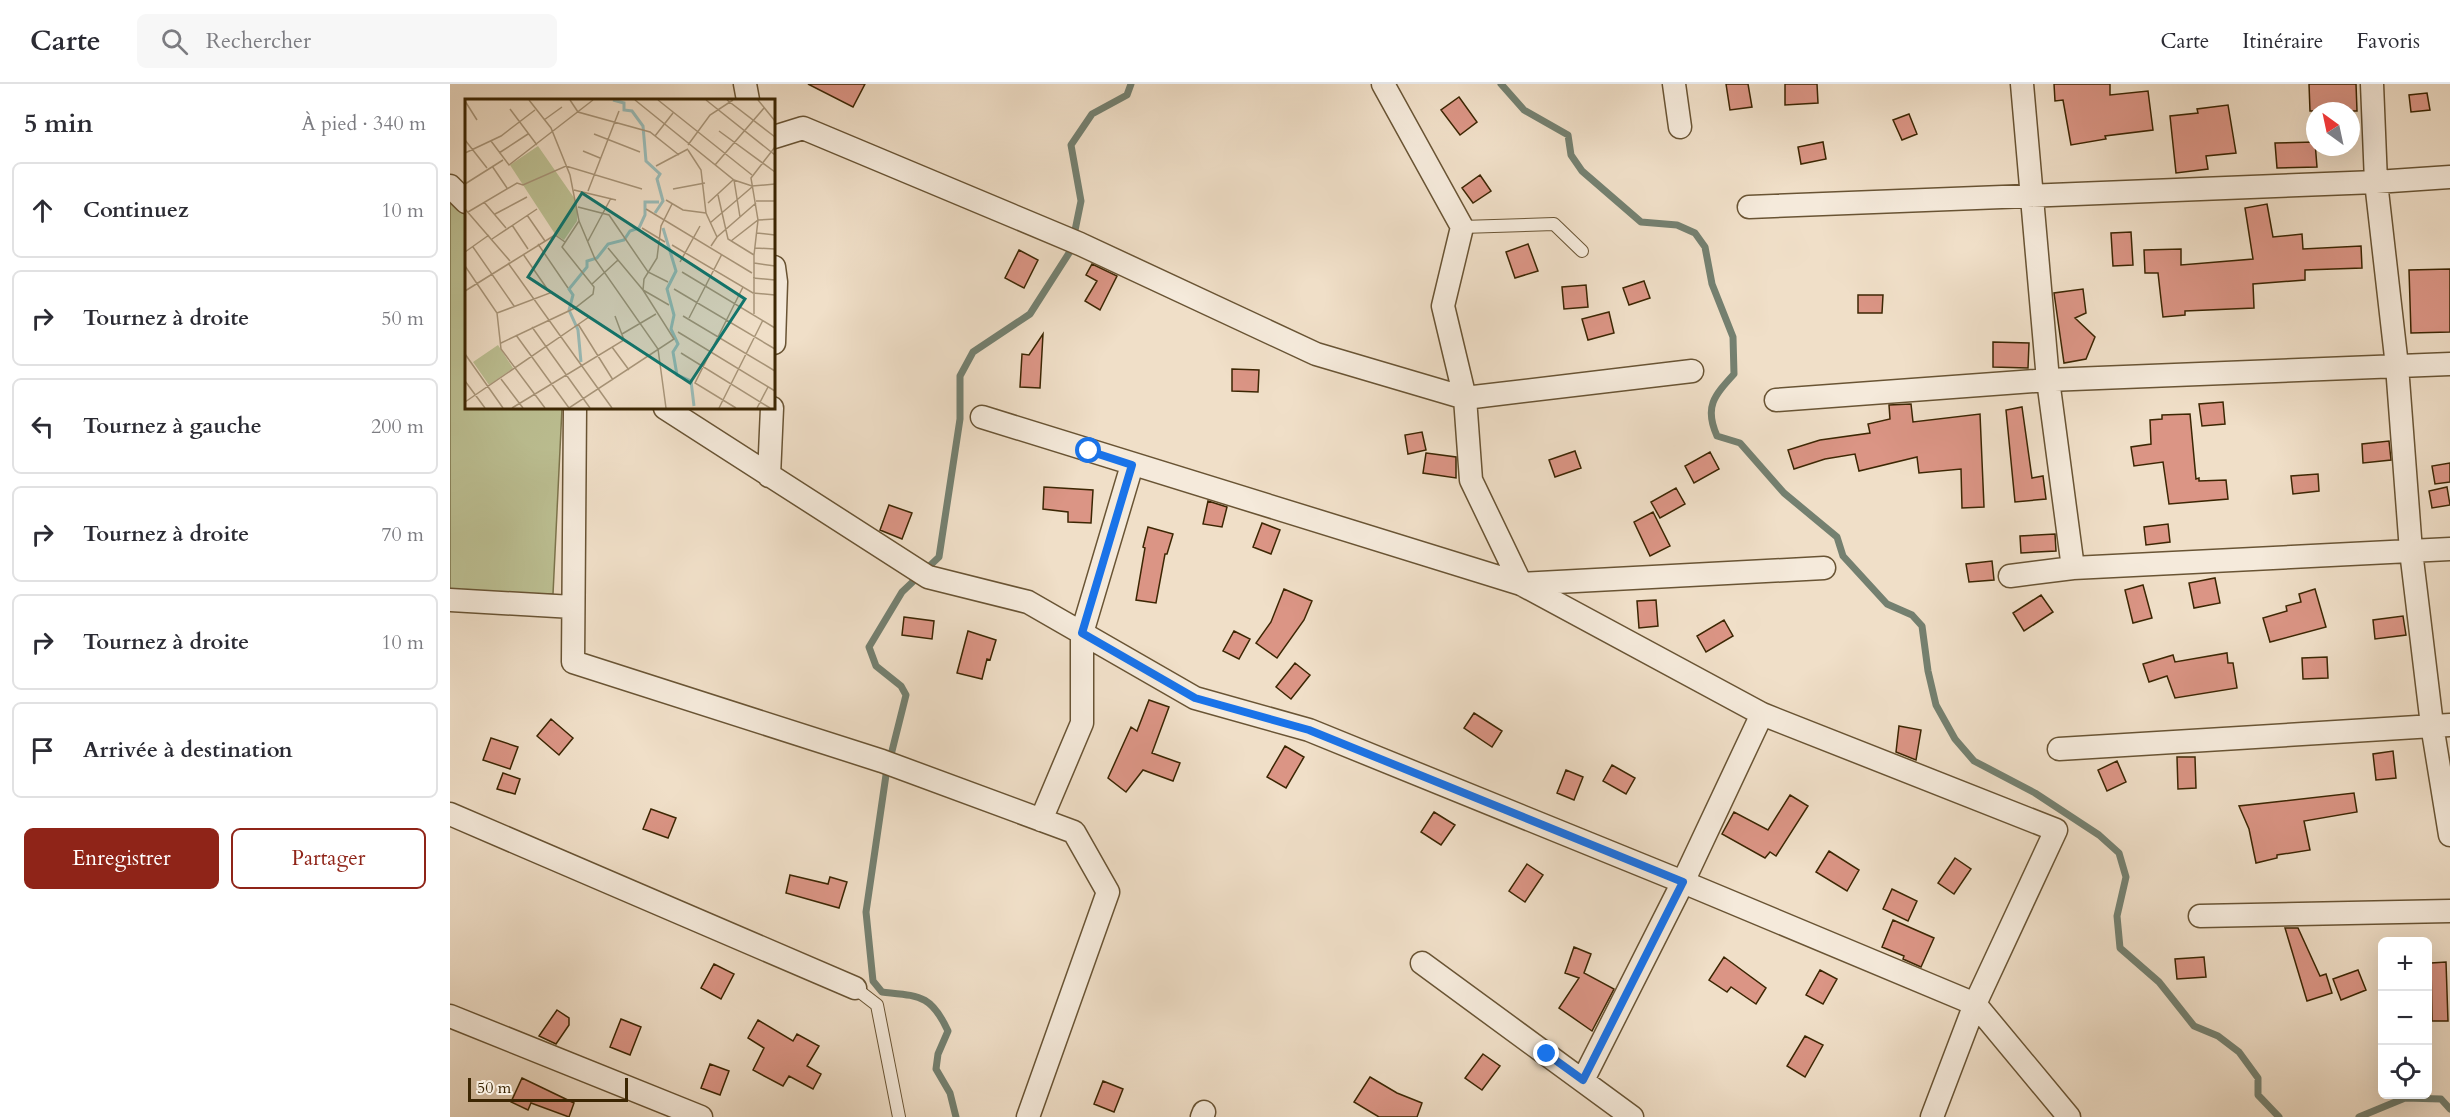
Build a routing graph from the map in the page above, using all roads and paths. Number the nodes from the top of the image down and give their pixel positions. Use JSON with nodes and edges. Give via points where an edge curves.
{"nodes":[{"id":1,"x":745,"y":84,"type":"edge"},
{"id":2,"x":1383,"y":84,"type":"edge"},
{"id":3,"x":1674,"y":84,"type":"edge"},
{"id":4,"x":2022,"y":84,"type":"edge"},
{"id":5,"x":2372,"y":84,"type":"edge"},
{"id":6,"x":748,"y":99,"type":"edge"},
{"id":7,"x":1680,"y":127,"type":"dead end"},
{"id":8,"x":776,"y":136,"type":"edge"},
{"id":9,"x":2450,"y":177,"type":"edge"},
{"id":10,"x":2376,"y":182,"type":"junction"},
{"id":11,"x":450,"y":186,"type":"edge"},
{"id":12,"x":2031,"y":195,"type":"junction"},
{"id":13,"x":465,"y":201,"type":"edge"},
{"id":14,"x":1749,"y":207,"type":"dead end"},
{"id":15,"x":1462,"y":228,"type":"junction"},
{"id":16,"x":1582,"y":251,"type":"dead end"},
{"id":17,"x":2450,"y":364,"type":"edge"},
{"id":18,"x":2397,"y":366,"type":"junction"},
{"id":19,"x":1692,"y":370,"type":"dead end"},
{"id":20,"x":2048,"y":380,"type":"junction"},
{"id":21,"x":1465,"y":398,"type":"junction"},
{"id":22,"x":1776,"y":400,"type":"dead end"},
{"id":23,"x":575,"y":410,"type":"edge"},
{"id":24,"x":668,"y":410,"type":"edge"},
{"id":25,"x":772,"y":410,"type":"edge"},
{"id":26,"x":982,"y":417,"type":"dead end"},
{"id":27,"x":1132,"y":465,"type":"junction"},
{"id":28,"x":769,"y":476,"type":"junction"},
{"id":29,"x":2450,"y":549,"type":"edge"},
{"id":30,"x":2411,"y":551,"type":"junction"},
{"id":31,"x":1824,"y":568,"type":"dead end"},
{"id":32,"x":2073,"y":568,"type":"junction"},
{"id":33,"x":2010,"y":576,"type":"dead end"},
{"id":34,"x":1521,"y":584,"type":"junction"},
{"id":35,"x":450,"y":600,"type":"edge"},
{"id":36,"x":573,"y":607,"type":"junction"},
{"id":37,"x":1082,"y":633,"type":"junction"},
{"id":38,"x":1762,"y":714,"type":"junction"},
{"id":39,"x":2441,"y":725,"type":"edge"},
{"id":40,"x":2059,"y":748,"type":"dead end"},
{"id":41,"x":450,"y":814,"type":"edge"},
{"id":42,"x":1041,"y":820,"type":"junction"},
{"id":43,"x":2450,"y":835,"type":"edge"},
{"id":44,"x":1683,"y":882,"type":"junction"},
{"id":45,"x":2450,"y":911,"type":"edge"},
{"id":46,"x":2200,"y":916,"type":"dead end"},
{"id":47,"x":1422,"y":963,"type":"dead end"},
{"id":48,"x":855,"y":988,"type":"joint"},
{"id":49,"x":1975,"y":1004,"type":"junction"},
{"id":50,"x":450,"y":1016,"type":"edge"},
{"id":51,"x":1583,"y":1080,"type":"junction"},
{"id":52,"x":701,"y":1117,"type":"edge"},
{"id":53,"x":899,"y":1117,"type":"edge"},
{"id":54,"x":1028,"y":1117,"type":"edge"},
{"id":55,"x":1632,"y":1117,"type":"edge"},
{"id":56,"x":1932,"y":1117,"type":"edge"},
{"id":57,"x":2069,"y":1117,"type":"edge"}],
"edges":[{"from":1,"to":6,"type":"street"},
{"from":2,"to":15,"type":"street"},
{"from":3,"to":7,"type":"street"},
{"from":4,"to":12,"type":"street"},
{"from":5,"to":10,"type":"street"},
{"from":8,"to":21,"type":"street","via":[[802,128],[1074,241],[1316,354]]},
{"from":9,"to":10,"type":"street"},
{"from":10,"to":12,"type":"street"},
{"from":10,"to":18,"type":"street"},
{"from":11,"to":13,"type":"street"},
{"from":12,"to":14,"type":"street"},
{"from":12,"to":20,"type":"street"},
{"from":15,"to":16,"type":"lane","via":[[1554,224]]},
{"from":15,"to":21,"type":"street","via":[[1443,306]]},
{"from":17,"to":18,"type":"street"},
{"from":18,"to":20,"type":"street"},
{"from":18,"to":30,"type":"street"},
{"from":19,"to":21,"type":"street"},
{"from":20,"to":22,"type":"street"},
{"from":20,"to":32,"type":"street"},
{"from":21,"to":34,"type":"street","via":[[1471,480]]},
{"from":23,"to":36,"type":"street"},
{"from":24,"to":28,"type":"street"},
{"from":25,"to":28,"type":"street"},
{"from":26,"to":27,"type":"street"},
{"from":27,"to":34,"type":"street"},
{"from":27,"to":37,"type":"street"},
{"from":28,"to":37,"type":"street","via":[[921,574],[1028,602]]},
{"from":29,"to":30,"type":"street"},
{"from":30,"to":32,"type":"street"},
{"from":30,"to":39,"type":"street"},
{"from":31,"to":34,"type":"street"},
{"from":32,"to":33,"type":"street"},
{"from":34,"to":38,"type":"street"},
{"from":35,"to":36,"type":"street"},
{"from":36,"to":42,"type":"street","via":[[573,662],[888,764]]},
{"from":37,"to":42,"type":"street","via":[[1082,723]]},
{"from":37,"to":44,"type":"street","via":[[1195,698],[1309,730]]},
{"from":38,"to":44,"type":"street"},
{"from":38,"to":49,"type":"street","via":[[2056,830]]},
{"from":39,"to":40,"type":"street"},
{"from":39,"to":43,"type":"street"},
{"from":41,"to":48,"type":"street"},
{"from":42,"to":54,"type":"street","via":[[1074,832],[1108,892]]},
{"from":44,"to":49,"type":"street"},
{"from":44,"to":51,"type":"street"},
{"from":45,"to":46,"type":"street"},
{"from":47,"to":51,"type":"street"},
{"from":48,"to":53,"type":"lane","via":[[877,1005]]},
{"from":49,"to":56,"type":"street"},
{"from":49,"to":57,"type":"street"},
{"from":50,"to":52,"type":"street"},
{"from":51,"to":55,"type":"street"}]}
